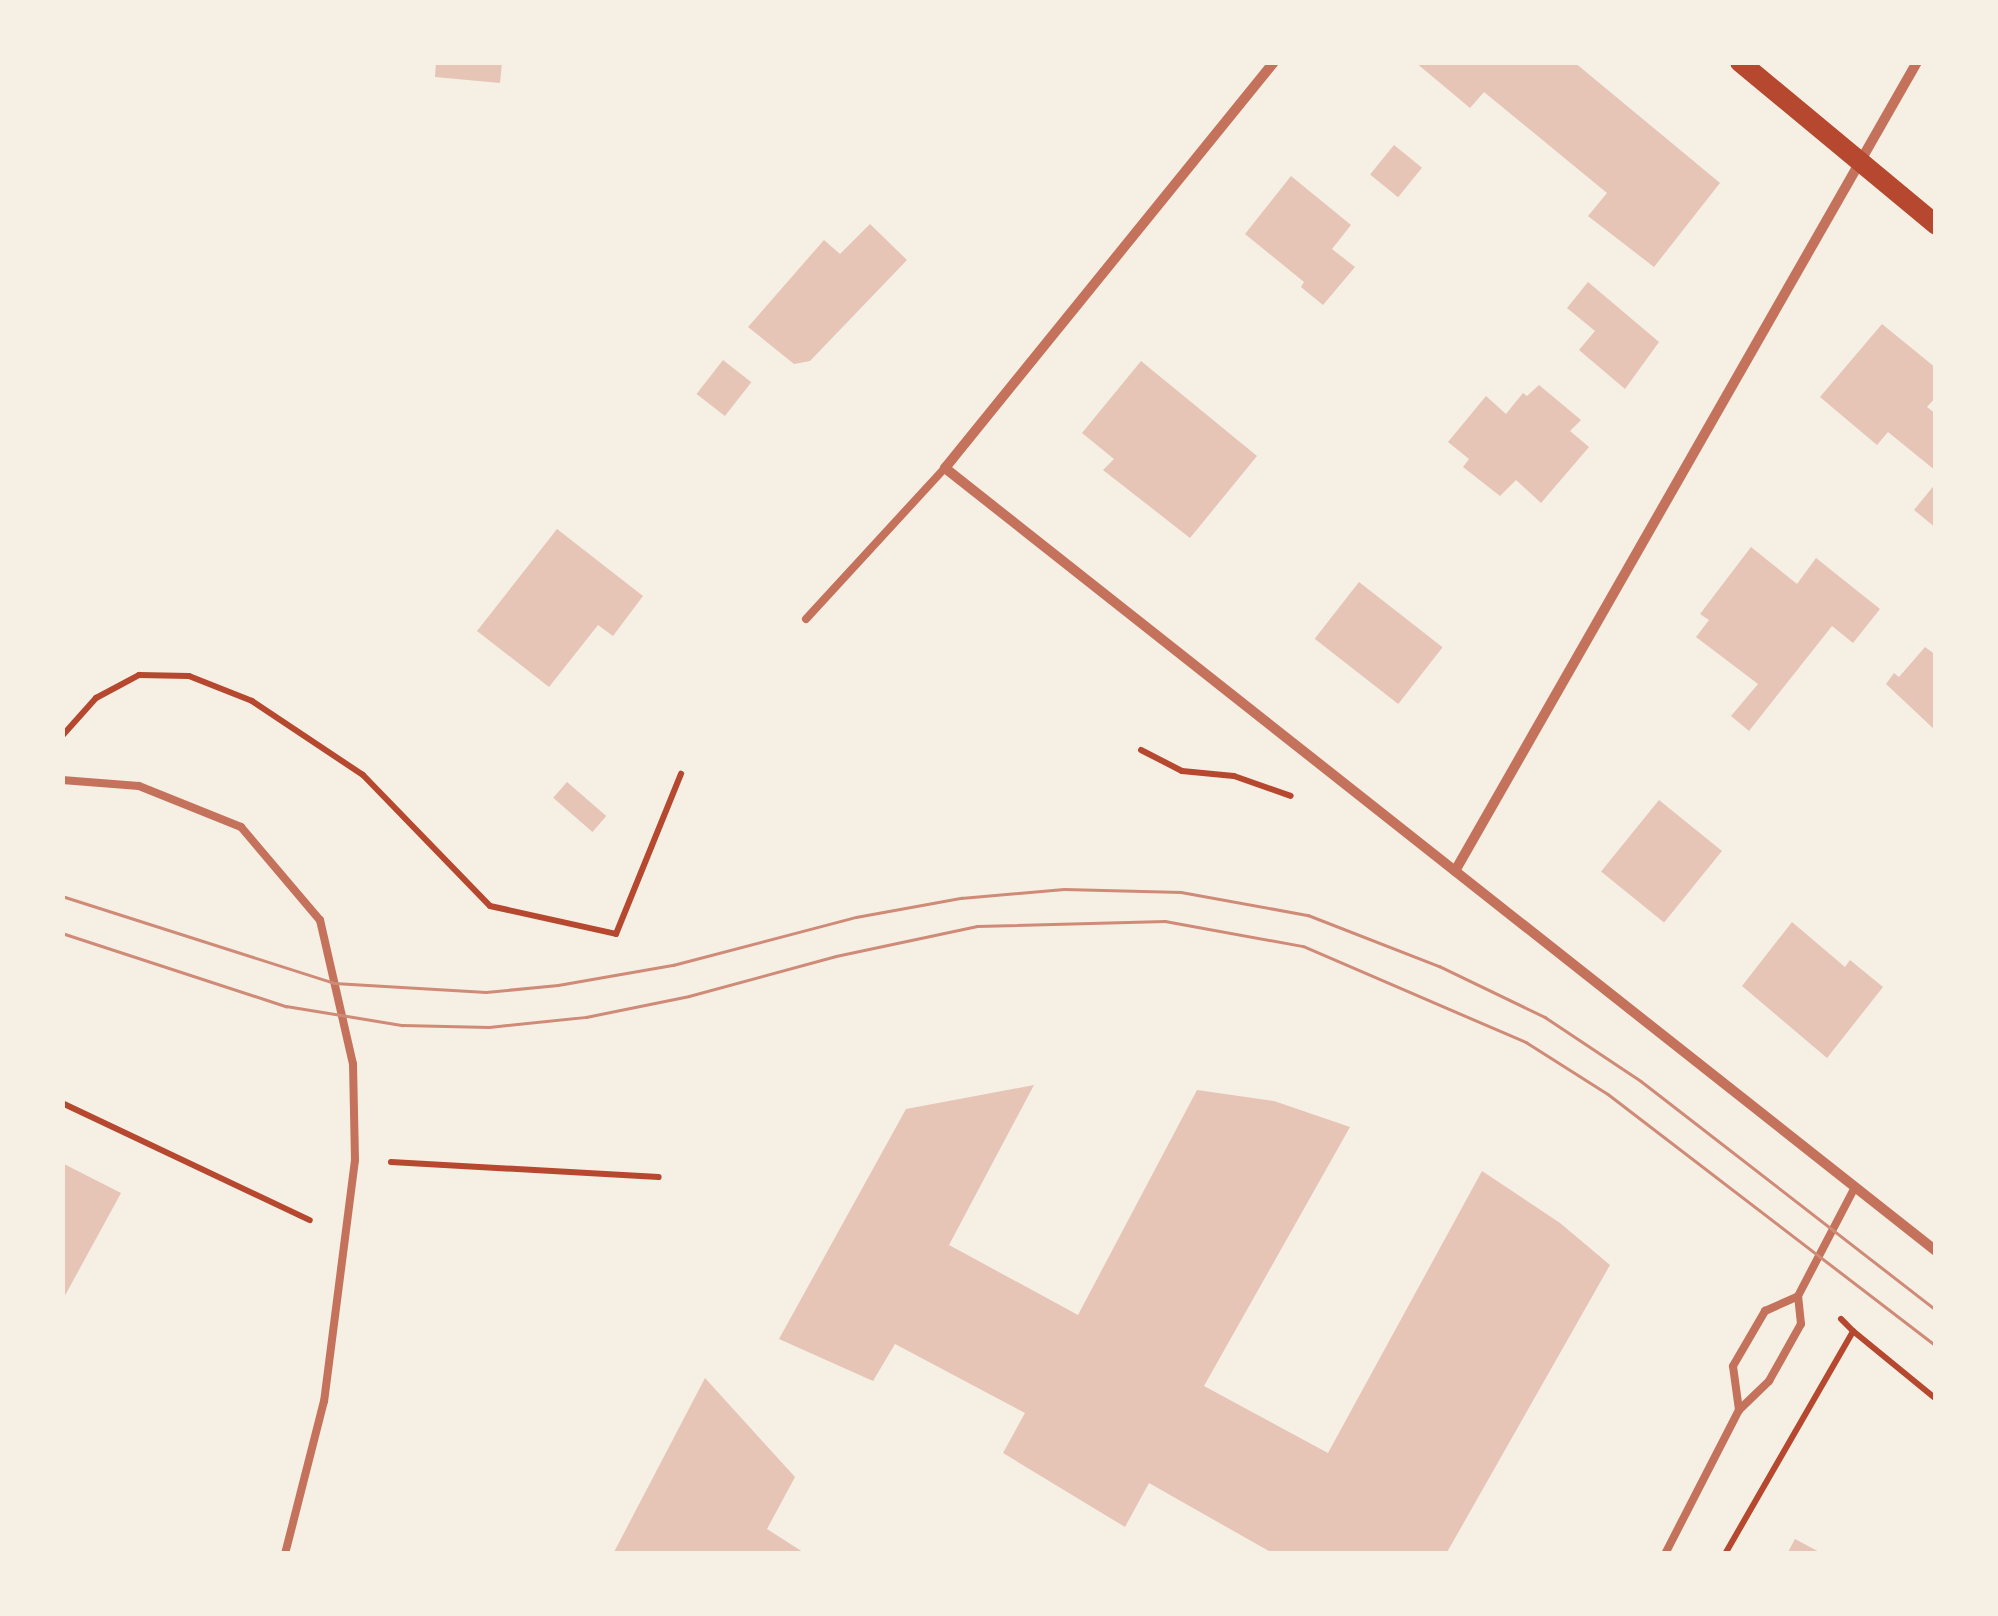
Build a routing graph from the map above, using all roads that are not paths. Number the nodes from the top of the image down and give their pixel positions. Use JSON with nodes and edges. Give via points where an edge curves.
{"nodes":[{"id":1,"x":1274,"y":62,"type":"edge"},
{"id":2,"x":1740,"y":62,"type":"edge"},
{"id":3,"x":1917,"y":62,"type":"edge"},
{"id":4,"x":1862,"y":161,"type":"junction"},
{"id":5,"x":1936,"y":225,"type":"edge"},
{"id":6,"x":944,"y":468,"type":"junction"},
{"id":7,"x":806,"y":619,"type":"dead end"},
{"id":8,"x":62,"y":780,"type":"edge"},
{"id":9,"x":1456,"y":871,"type":"junction"},
{"id":10,"x":1856,"y":1187,"type":"junction"},
{"id":11,"x":1936,"y":1251,"type":"edge"},
{"id":12,"x":1798,"y":1296,"type":"junction"},
{"id":13,"x":1739,"y":1410,"type":"junction"},
{"id":14,"x":284,"y":1554,"type":"edge"},
{"id":15,"x":1665,"y":1554,"type":"edge"}],
"edges":[{"from":1,"to":6,"type":"street"},
{"from":2,"to":4,"type":"main road"},
{"from":3,"to":4,"type":"street"},
{"from":4,"to":5,"type":"main road"},
{"from":4,"to":9,"type":"street"},
{"from":6,"to":7,"type":"lane"},
{"from":6,"to":9,"type":"street"},
{"from":8,"to":14,"type":"lane","via":[[140,786],[241,827],[320,920],[353,1064],[354,1160],[324,1400]]},
{"from":9,"to":10,"type":"street"},
{"from":10,"to":11,"type":"street"},
{"from":10,"to":12,"type":"lane"},
{"from":12,"to":13,"type":"lane","via":[[1802,1324],[1769,1381]]},
{"from":12,"to":13,"type":"lane","via":[[1766,1311],[1733,1366]]},
{"from":13,"to":15,"type":"lane"}]}
